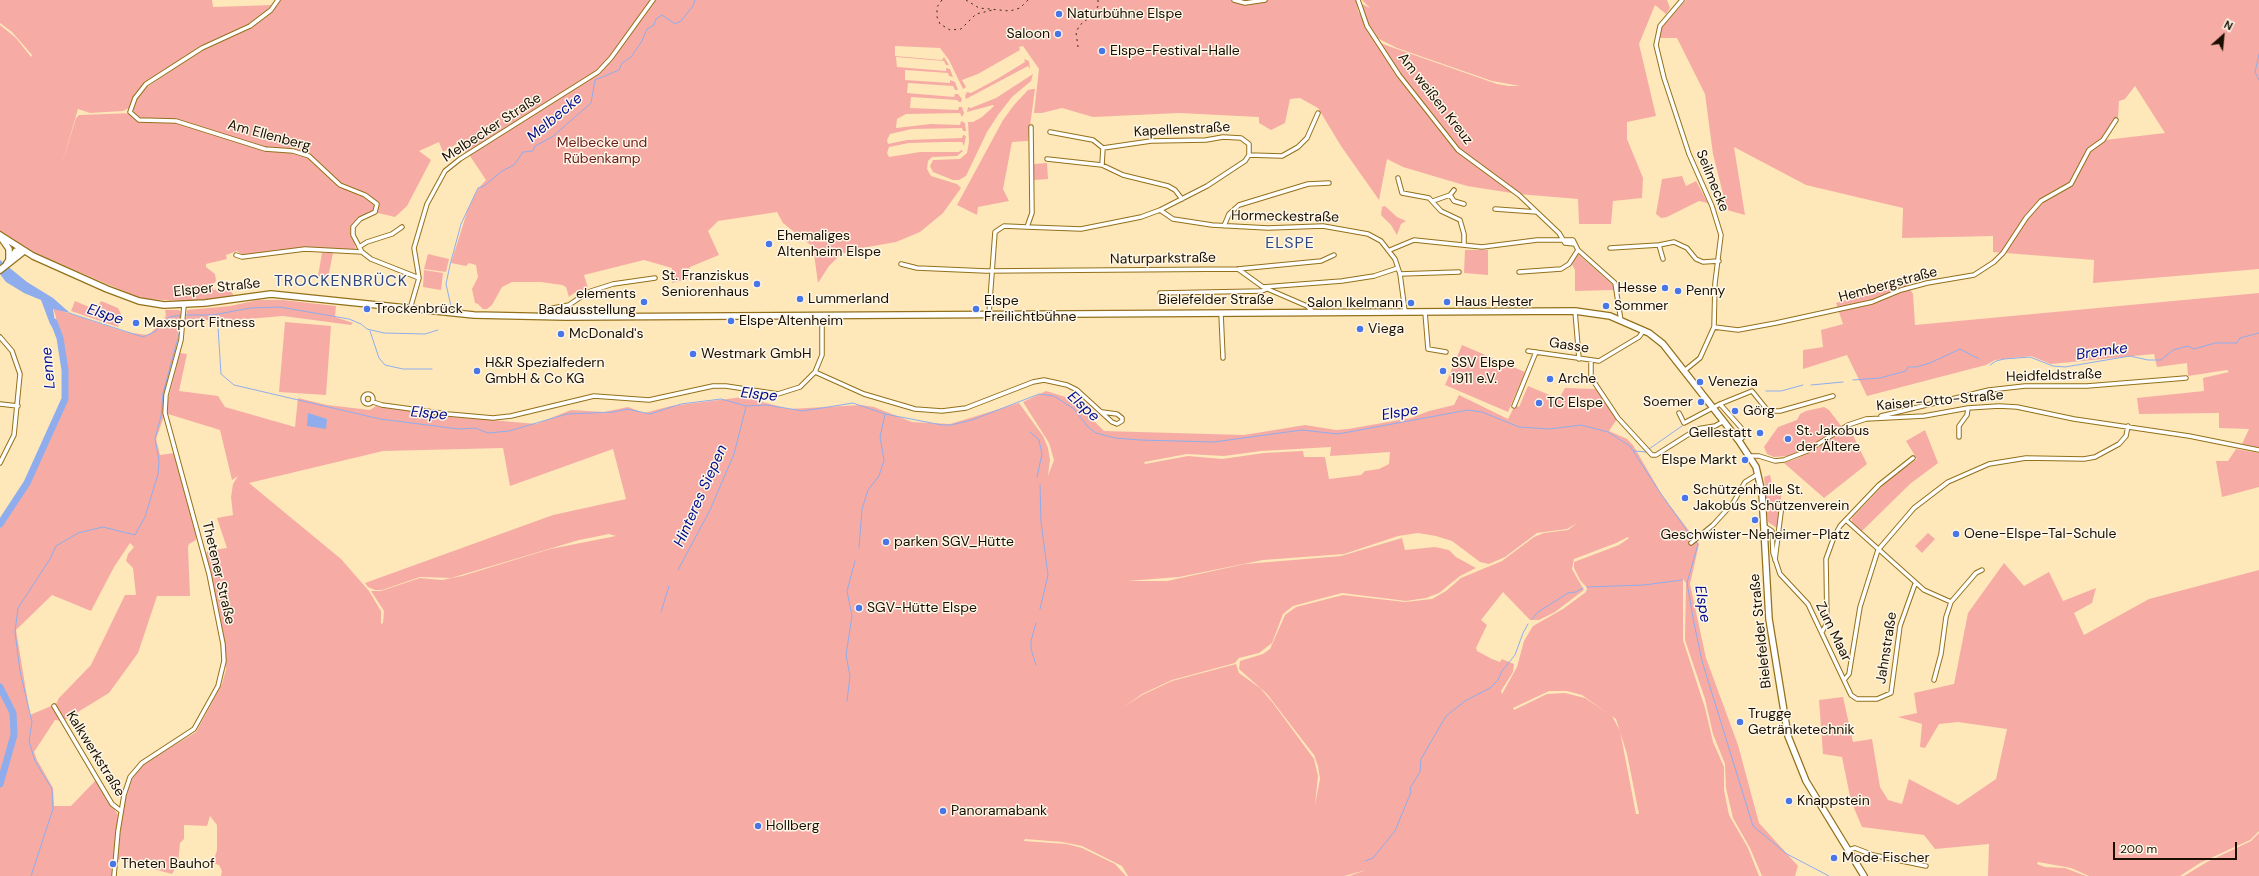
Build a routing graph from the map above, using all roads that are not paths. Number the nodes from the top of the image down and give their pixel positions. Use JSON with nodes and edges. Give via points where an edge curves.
{"nodes":[{"id":1,"x":278,"y":0,"type":"edge"},
{"id":2,"x":653,"y":0,"type":"edge"},
{"id":3,"x":1234,"y":0,"type":"edge"},
{"id":4,"x":1265,"y":0,"type":"edge"},
{"id":5,"x":1358,"y":0,"type":"edge"},
{"id":6,"x":1682,"y":0,"type":"edge"},
{"id":7,"x":1318,"y":113,"type":"dead end"},
{"id":8,"x":2116,"y":120,"type":"dead end"},
{"id":9,"x":1031,"y":128,"type":"dead end"},
{"id":10,"x":1050,"y":132,"type":"dead end"},
{"id":11,"x":1103,"y":148,"type":"junction"},
{"id":12,"x":1249,"y":155,"type":"junction"},
{"id":13,"x":1047,"y":159,"type":"dead end"},
{"id":14,"x":1102,"y":164,"type":"junction"},
{"id":15,"x":1398,"y":178,"type":"dead end"},
{"id":16,"x":1329,"y":183,"type":"dead end"},
{"id":17,"x":1454,"y":190,"type":"dead end"},
{"id":18,"x":1450,"y":195,"type":"junction"},
{"id":19,"x":1182,"y":199,"type":"junction"},
{"id":20,"x":1433,"y":201,"type":"junction"},
{"id":21,"x":1464,"y":204,"type":"dead end"},
{"id":22,"x":1495,"y":209,"type":"dead end"},
{"id":23,"x":1160,"y":210,"type":"junction"},
{"id":24,"x":1537,"y":212,"type":"junction"},
{"id":25,"x":1224,"y":226,"type":"junction"},
{"id":26,"x":402,"y":227,"type":"dead end"},
{"id":27,"x":1027,"y":227,"type":"junction"},
{"id":28,"x":0,"y":236,"type":"edge"},
{"id":29,"x":1563,"y":240,"type":"junction"},
{"id":30,"x":1464,"y":245,"type":"junction"},
{"id":31,"x":1659,"y":245,"type":"junction"},
{"id":32,"x":359,"y":247,"type":"junction"},
{"id":33,"x":1610,"y":248,"type":"dead end"},
{"id":34,"x":1390,"y":250,"type":"junction"},
{"id":35,"x":1578,"y":250,"type":"junction"},
{"id":36,"x":24,"y":251,"type":"junction"},
{"id":37,"x":362,"y":252,"type":"junction"},
{"id":38,"x":14,"y":254,"type":"junction"},
{"id":39,"x":1334,"y":255,"type":"dead end"},
{"id":40,"x":236,"y":256,"type":"dead end"},
{"id":41,"x":1663,"y":259,"type":"dead end"},
{"id":42,"x":1719,"y":261,"type":"junction"},
{"id":43,"x":902,"y":264,"type":"dead end"},
{"id":44,"x":2,"y":268,"type":"edge"},
{"id":45,"x":1398,"y":268,"type":"junction"},
{"id":46,"x":1238,"y":269,"type":"junction"},
{"id":47,"x":991,"y":271,"type":"junction"},
{"id":48,"x":1459,"y":272,"type":"dead end"},
{"id":49,"x":1519,"y":272,"type":"dead end"},
{"id":50,"x":1400,"y":274,"type":"junction"},
{"id":51,"x":419,"y":278,"type":"junction"},
{"id":52,"x":655,"y":278,"type":"dead end"},
{"id":53,"x":1265,"y":288,"type":"junction"},
{"id":54,"x":1160,"y":293,"type":"dead end"},
{"id":55,"x":184,"y":308,"type":"junction"},
{"id":56,"x":410,"y":309,"type":"junction"},
{"id":57,"x":1405,"y":311,"type":"junction"},
{"id":58,"x":1575,"y":311,"type":"junction"},
{"id":59,"x":1313,"y":312,"type":"junction"},
{"id":60,"x":1426,"y":312,"type":"junction"},
{"id":61,"x":1221,"y":313,"type":"junction"},
{"id":62,"x":989,"y":314,"type":"junction"},
{"id":63,"x":540,"y":316,"type":"junction"},
{"id":64,"x":637,"y":316,"type":"joint"},
{"id":65,"x":822,"y":316,"type":"junction"},
{"id":66,"x":1621,"y":321,"type":"junction"},
{"id":67,"x":1714,"y":327,"type":"junction"},
{"id":68,"x":1644,"y":330,"type":"junction"},
{"id":69,"x":0,"y":337,"type":"edge"},
{"id":70,"x":1528,"y":351,"type":"dead end"},
{"id":71,"x":1446,"y":352,"type":"dead end"},
{"id":72,"x":1536,"y":352,"type":"junction"},
{"id":73,"x":1223,"y":358,"type":"dead end"},
{"id":74,"x":1579,"y":359,"type":"junction"},
{"id":75,"x":1591,"y":360,"type":"junction"},
{"id":76,"x":1684,"y":371,"type":"junction"},
{"id":77,"x":815,"y":372,"type":"junction"},
{"id":78,"x":2186,"y":378,"type":"dead end"},
{"id":79,"x":1833,"y":396,"type":"dead end"},
{"id":80,"x":372,"y":402,"type":"dead end"},
{"id":81,"x":0,"y":404,"type":"edge"},
{"id":82,"x":1720,"y":404,"type":"junction"},
{"id":83,"x":18,"y":406,"type":"junction"},
{"id":84,"x":1514,"y":406,"type":"dead end"},
{"id":85,"x":1713,"y":408,"type":"junction"},
{"id":86,"x":1968,"y":408,"type":"junction"},
{"id":87,"x":1102,"y":412,"type":"junction"},
{"id":88,"x":1679,"y":413,"type":"dead end"},
{"id":89,"x":1878,"y":417,"type":"junction"},
{"id":90,"x":1724,"y":421,"type":"junction"},
{"id":91,"x":2128,"y":426,"type":"junction"},
{"id":92,"x":1959,"y":437,"type":"dead end"},
{"id":93,"x":1739,"y":442,"type":"junction"},
{"id":94,"x":2259,"y":450,"type":"edge"},
{"id":95,"x":1750,"y":456,"type":"junction"},
{"id":96,"x":1913,"y":458,"type":"dead end"},
{"id":97,"x":0,"y":463,"type":"edge"},
{"id":98,"x":1759,"y":474,"type":"junction"},
{"id":99,"x":1782,"y":504,"type":"dead end"},
{"id":100,"x":1847,"y":521,"type":"junction"},
{"id":101,"x":1764,"y":526,"type":"junction"},
{"id":102,"x":1694,"y":542,"type":"dead end"},
{"id":103,"x":1878,"y":550,"type":"junction"},
{"id":104,"x":1775,"y":560,"type":"junction"},
{"id":105,"x":1982,"y":570,"type":"dead end"},
{"id":106,"x":1915,"y":584,"type":"junction"},
{"id":107,"x":1952,"y":602,"type":"junction"},
{"id":108,"x":1822,"y":632,"type":"junction"},
{"id":109,"x":1844,"y":680,"type":"junction"},
{"id":110,"x":1934,"y":680,"type":"dead end"},
{"id":111,"x":1891,"y":694,"type":"joint"},
{"id":112,"x":54,"y":706,"type":"dead end"},
{"id":113,"x":121,"y":811,"type":"junction"},
{"id":114,"x":1848,"y":850,"type":"junction"},
{"id":115,"x":1926,"y":866,"type":"dead end"},
{"id":116,"x":1863,"y":874,"type":"edge"},
{"id":117,"x":114,"y":876,"type":"edge"}],
"edges":[{"from":1,"to":32,"type":"street","name":"Am Ellenberg","via":[[271,10],[250,26],[202,48],[146,84],[135,98],[130,112],[139,120],[176,121],[265,149],[293,151],[309,156],[340,184],[365,195],[376,204],[375,212],[360,219],[353,227],[353,235]]},
{"from":2,"to":51,"type":"street","name":"Melbecker Straße","via":[[612,58],[598,72],[445,171],[427,204],[414,248]]},
{"from":3,"to":4,"type":"street","via":[[1245,3]]},
{"from":5,"to":24,"type":"street","name":"Am weißen Kreuz","via":[[1367,26],[1399,75],[1458,150],[1519,195]]},
{"from":6,"to":42,"type":"street","name":"Seilmecke","via":[[1660,26],[1656,45],[1689,154],[1712,206],[1721,235]]},
{"from":7,"to":12,"type":"street","via":[[1307,138],[1298,147],[1282,156]]},
{"from":8,"to":67,"type":"street","name":"Hembergstraße","via":[[2103,140],[2089,150],[2071,184],[2034,207],[2003,253],[1974,275],[1959,280],[1928,283],[1901,290],[1872,302],[1776,323],[1738,330]]},
{"from":9,"to":27,"type":"street","via":[[1033,204]]},
{"from":10,"to":11,"type":"street","via":[[1093,140]]},
{"from":11,"to":12,"type":"street","name":"Kapellenstraße","via":[[1151,141],[1206,140],[1222,137],[1246,141],[1250,149]]},
{"from":11,"to":14,"type":"street"},
{"from":12,"to":19,"type":"street","via":[[1245,161],[1207,186]]},
{"from":13,"to":14,"type":"street"},
{"from":14,"to":19,"type":"street","via":[[1123,175],[1168,186]]},
{"from":15,"to":20,"type":"street","via":[[1402,193]]},
{"from":16,"to":25,"type":"street","via":[[1308,184],[1239,205],[1229,214]]},
{"from":17,"to":18,"type":"street"},
{"from":18,"to":20,"type":"street"},
{"from":18,"to":21,"type":"street","via":[[1454,202]]},
{"from":19,"to":23,"type":"street"},
{"from":20,"to":30,"type":"street","via":[[1441,211],[1460,220]]},
{"from":22,"to":24,"type":"street"},
{"from":23,"to":25,"type":"street","name":"Hormeckestraße","via":[[1173,219]]},
{"from":23,"to":27,"type":"street","via":[[1141,217],[1081,229]]},
{"from":24,"to":29,"type":"street","name":"Am weißen Kreuz"},
{"from":25,"to":34,"type":"street","name":"Hormeckestraße","via":[[1323,226],[1352,230],[1375,237]]},
{"from":26,"to":32,"type":"street","via":[[392,234]]},
{"from":27,"to":47,"type":"street","via":[[1004,226],[997,230],[993,240]]},
{"from":28,"to":36,"type":"main road","name":"Elsper Straße"},
{"from":28,"to":38,"type":"main road"},
{"from":29,"to":30,"type":"street","via":[[1537,240],[1482,247]]},
{"from":29,"to":35,"type":"street","via":[[1573,240]]},
{"from":30,"to":34,"type":"street","via":[[1414,240]]},
{"from":31,"to":33,"type":"street"},
{"from":31,"to":41,"type":"street"},
{"from":31,"to":42,"type":"street","via":[[1678,243],[1702,262]]},
{"from":32,"to":37,"type":"street","name":"Am Ellenberg"},
{"from":34,"to":45,"type":"street","name":"Hormeckestraße"},
{"from":35,"to":49,"type":"street","via":[[1569,264],[1560,270]]},
{"from":35,"to":66,"type":"street","via":[[1615,283]]},
{"from":36,"to":38,"type":"main road"},
{"from":36,"to":55,"type":"main road","name":"Elsper Straße","via":[[131,299]]},
{"from":37,"to":40,"type":"street","name":"Am Ellenberg","via":[[305,249]]},
{"from":37,"to":51,"type":"street","name":"Am Ellenberg","via":[[371,259]]},
{"from":38,"to":44,"type":"main road"},
{"from":38,"to":44,"type":"main road"},
{"from":39,"to":46,"type":"street","name":"Naturparkstraße","via":[[1321,261]]},
{"from":42,"to":67,"type":"street","name":"Seilmecke","via":[[1714,283]]},
{"from":43,"to":47,"type":"street","name":"Naturparkstraße","via":[[923,269]]},
{"from":45,"to":50,"type":"street","name":"Hormeckestraße"},
{"from":45,"to":53,"type":"street","via":[[1374,276],[1342,281]]},
{"from":46,"to":47,"type":"street","name":"Naturparkstraße"},
{"from":46,"to":53,"type":"street"},
{"from":47,"to":62,"type":"street"},
{"from":48,"to":50,"type":"street"},
{"from":50,"to":57,"type":"street","name":"Hormeckestraße"},
{"from":51,"to":56,"type":"street","name":"Melbecker Straße"},
{"from":52,"to":63,"type":"street","via":[[614,284],[588,292],[569,305],[543,310]]},
{"from":53,"to":54,"type":"street","via":[[1262,291]]},
{"from":53,"to":59,"type":"street","via":[[1307,306]]},
{"from":55,"to":56,"type":"main road","name":"Elsper Straße","via":[[271,294]]},
{"from":55,"to":113,"type":"street","name":"Thetener Straße","via":[[184,320],[166,395],[166,413],[209,574],[223,644],[222,672],[213,697],[194,729],[142,763],[133,772]]},
{"from":56,"to":63,"type":"main road","name":"Elsper Straße","via":[[480,315]]},
{"from":57,"to":59,"type":"main road","name":"Bielefelder Straße"},
{"from":57,"to":60,"type":"main road","name":"Bielefelder Straße"},
{"from":58,"to":60,"type":"main road","name":"Bielefelder Straße"},
{"from":58,"to":66,"type":"main road","name":"Bielefelder Straße","via":[[1595,313]]},
{"from":58,"to":74,"type":"street"},
{"from":59,"to":61,"type":"main road","name":"Bielefelder Straße"},
{"from":60,"to":71,"type":"street","via":[[1428,349]]},
{"from":61,"to":62,"type":"main road","name":"Bielefelder Straße"},
{"from":61,"to":73,"type":"street"},
{"from":62,"to":65,"type":"main road","name":"Bielefelder Straße"},
{"from":63,"to":64,"type":"main road","name":"Elsper Straße"},
{"from":64,"to":65,"type":"main road","name":"Bielefelder Straße"},
{"from":65,"to":77,"type":"street","via":[[822,355]]},
{"from":66,"to":68,"type":"main road","name":"Bielefelder Straße"},
{"from":67,"to":76,"type":"street","name":"Seilmecke","via":[[1700,358]]},
{"from":68,"to":75,"type":"street","name":"Gasse","via":[[1638,337],[1601,360]]},
{"from":68,"to":76,"type":"main road","name":"Bielefelder Straße","via":[[1663,344]]},
{"from":69,"to":83,"type":"street","via":[[12,350],[17,361],[20,374]]},
{"from":70,"to":72,"type":"street","name":"Gasse"},
{"from":72,"to":74,"type":"street","name":"Gasse"},
{"from":72,"to":84,"type":"street"},
{"from":74,"to":75,"type":"street","name":"Gasse"},
{"from":75,"to":90,"type":"street","via":[[1592,378],[1614,412],[1632,436],[1654,456],[1694,431]]},
{"from":76,"to":85,"type":"main road","name":"Bielefelder Straße"},
{"from":77,"to":80,"type":"street","via":[[800,387],[778,394],[713,386],[649,400],[594,396],[493,418]]},
{"from":77,"to":87,"type":"street","via":[[864,394],[915,409],[942,411],[966,408],[1044,380],[1077,390]]},
{"from":78,"to":89,"type":"street","name":"Heidfeldstraße","via":[[1989,390]]},
{"from":79,"to":82,"type":"street","via":[[1780,412],[1768,411],[1752,391]]},
{"from":81,"to":83,"type":"street"},
{"from":82,"to":85,"type":"street"},
{"from":82,"to":93,"type":"street","via":[[1743,430],[1743,437]]},
{"from":83,"to":97,"type":"street","via":[[14,435]]},
{"from":85,"to":88,"type":"street","via":[[1684,423]]},
{"from":85,"to":90,"type":"main road","name":"Bielefelder Straße"},
{"from":86,"to":89,"type":"street","name":"Kaiser-Otto-Straße","via":[[1924,416]]},
{"from":86,"to":91,"type":"street","name":"Kaiser-Otto-Straße","via":[[2017,407],[2074,419]]},
{"from":86,"to":92,"type":"street","via":[[1967,415],[1959,426]]},
{"from":87,"to":87,"type":"street","via":[[1115,424],[1122,421],[1117,414]]},
{"from":89,"to":95,"type":"street","name":"Kaiser-Otto-Straße","via":[[1850,424],[1807,451],[1784,460],[1775,461]]},
{"from":90,"to":93,"type":"main road","name":"Bielefelder Straße"},
{"from":91,"to":94,"type":"street","name":"Kaiser-Otto-Straße","via":[[2218,440]]},
{"from":91,"to":103,"type":"street","via":[[2126,436],[2119,444],[2095,457],[2084,460],[2026,458],[1990,464],[1948,482],[1914,508]]},
{"from":93,"to":95,"type":"main road","name":"Bielefelder Straße"},
{"from":95,"to":98,"type":"main road","name":"Bielefelder Straße"},
{"from":96,"to":100,"type":"street","via":[[1884,481]]},
{"from":98,"to":101,"type":"main road","name":"Bielefelder Straße"},
{"from":98,"to":102,"type":"street","via":[[1744,482],[1732,503]]},
{"from":99,"to":104,"type":"street"},
{"from":100,"to":103,"type":"street"},
{"from":100,"to":108,"type":"street","via":[[1836,533],[1826,559],[1827,623]]},
{"from":101,"to":104,"type":"street","name":"Zum Maar","via":[[1772,531]]},
{"from":101,"to":114,"type":"main road","name":"Bielefelder Straße","via":[[1769,619],[1788,736],[1806,781]]},
{"from":103,"to":106,"type":"street"},
{"from":103,"to":109,"type":"street","via":[[1860,607],[1849,674]]},
{"from":104,"to":108,"type":"street","name":"Zum Maar","via":[[1783,579],[1804,599]]},
{"from":105,"to":107,"type":"street"},
{"from":106,"to":107,"type":"street"},
{"from":106,"to":111,"type":"street","name":"Jahnstraße","via":[[1900,626]]},
{"from":107,"to":110,"type":"street","via":[[1946,618]]},
{"from":108,"to":109,"type":"street","name":"Zum Maar"},
{"from":109,"to":111,"type":"street","name":"Zum Maar","via":[[1851,695],[1857,699],[1877,699]]},
{"from":112,"to":113,"type":"street","name":"Kalkwerkstraße","via":[[112,804]]},
{"from":113,"to":117,"type":"street","name":"Thetener Straße"},
{"from":114,"to":115,"type":"street","via":[[1855,848],[1873,856]]},
{"from":114,"to":116,"type":"main road","name":"Bielefelder Straße"}]}
